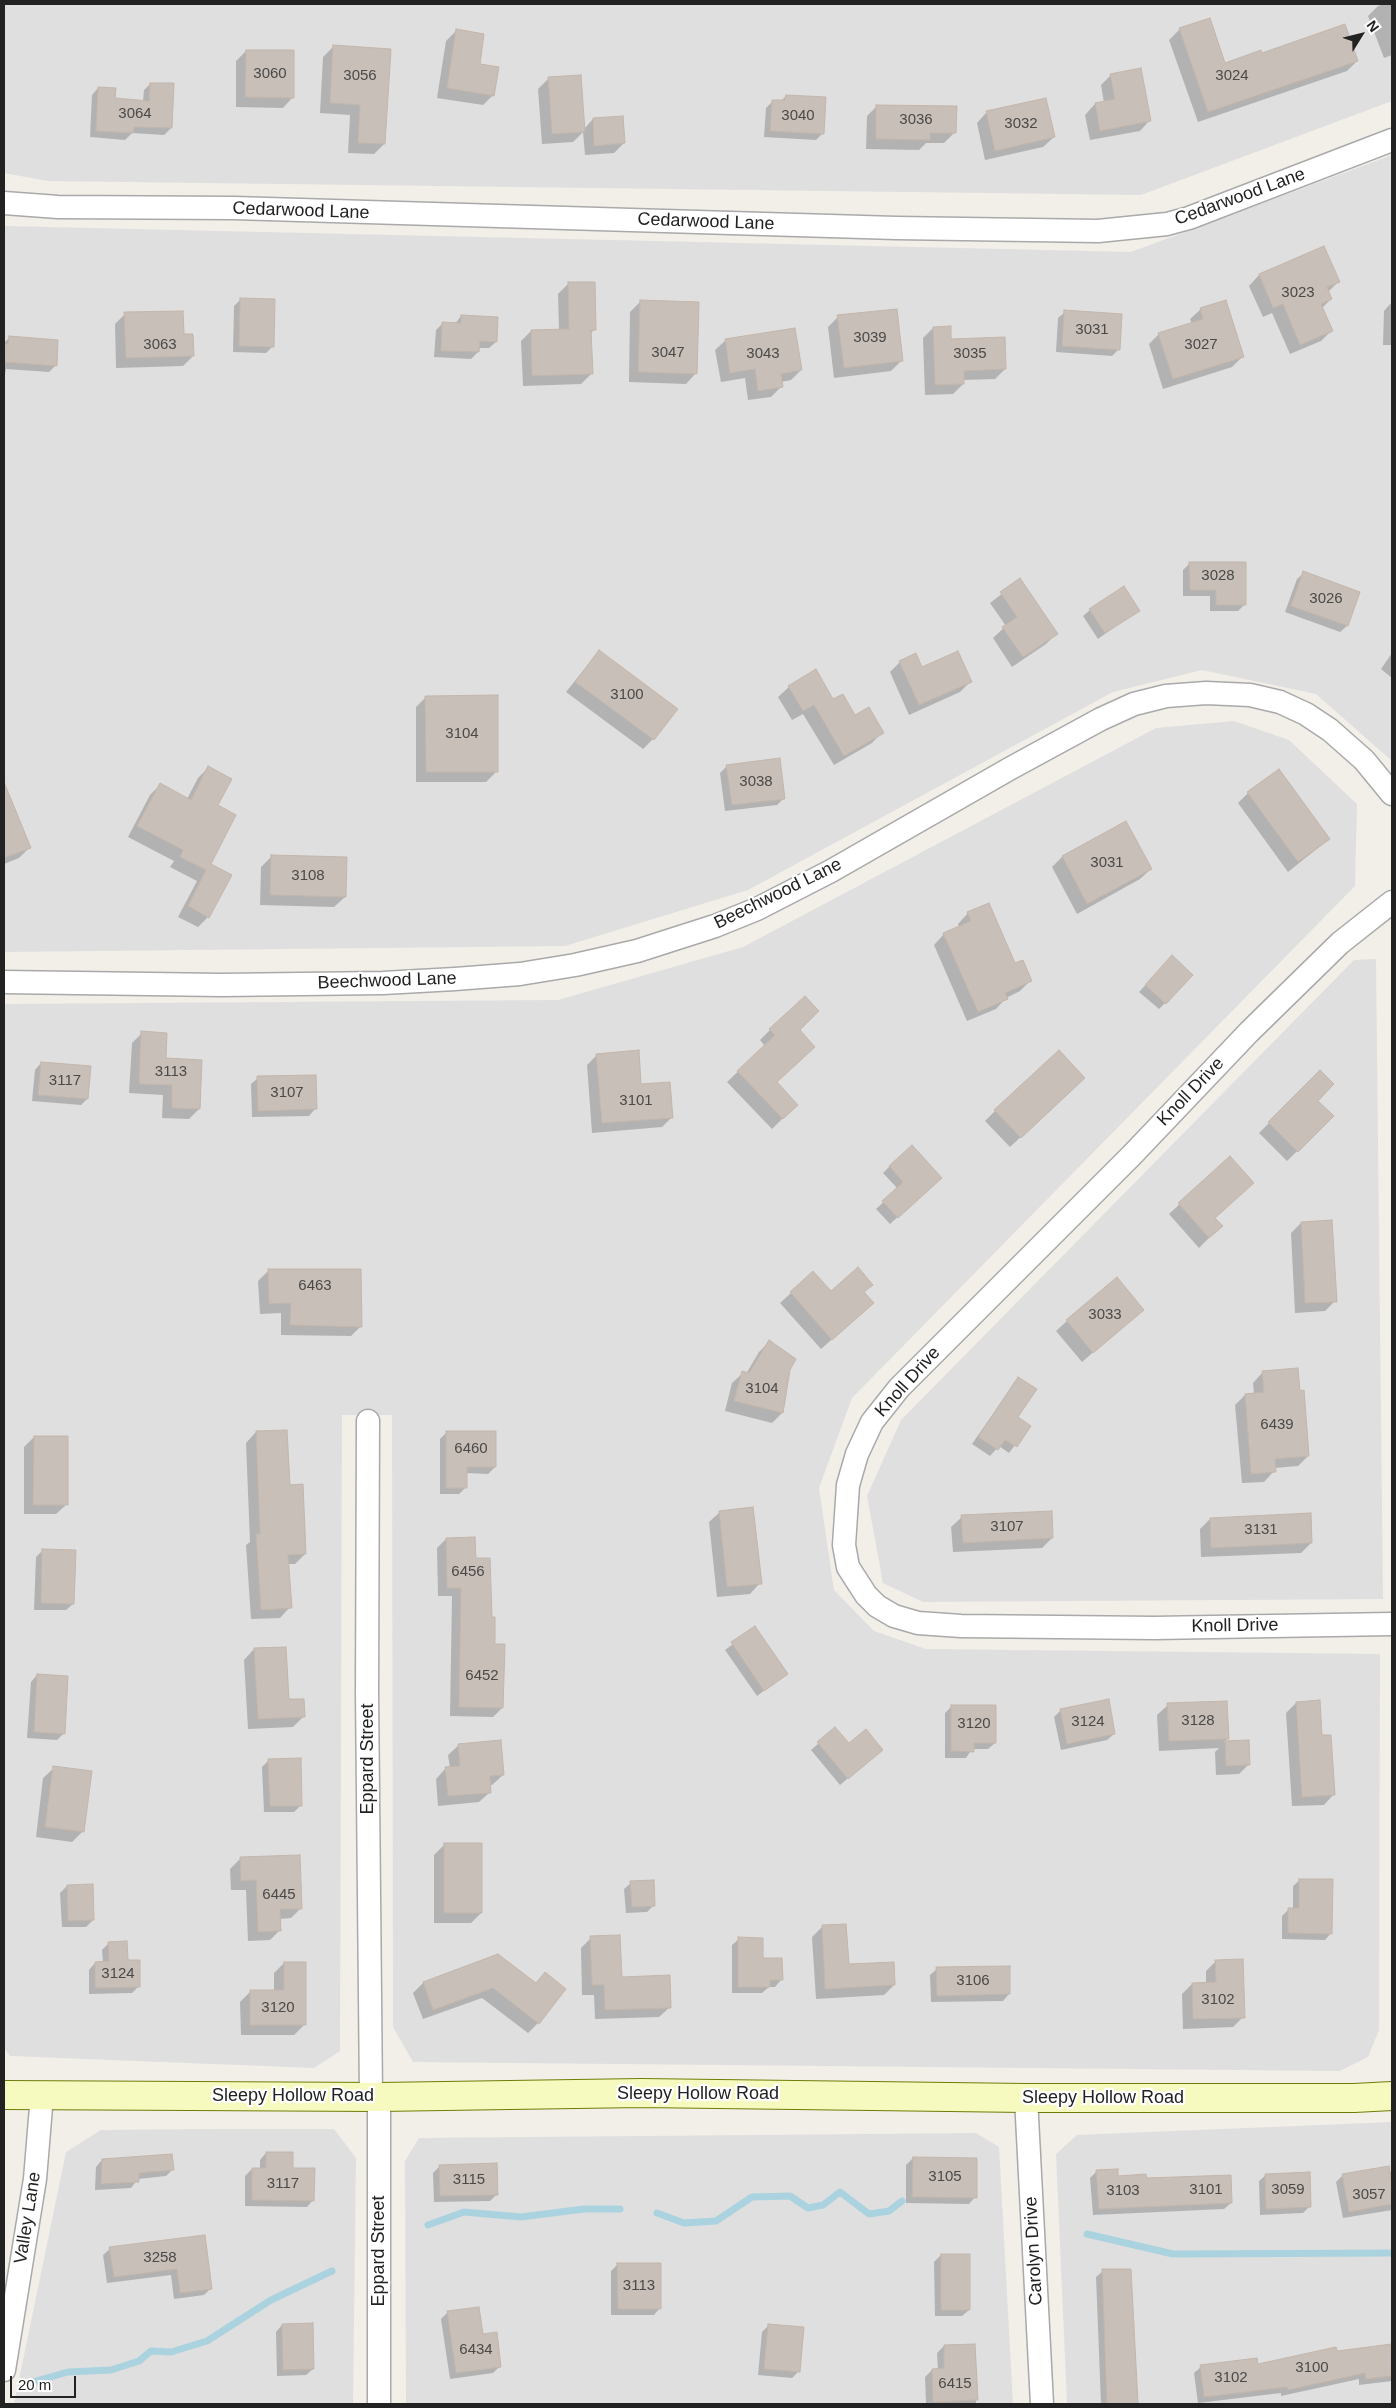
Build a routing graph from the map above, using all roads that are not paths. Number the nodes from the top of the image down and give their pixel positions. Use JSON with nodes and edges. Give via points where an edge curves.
{"nodes":[{"id":1,"x":1392,"y":140,"type":"edge"},
{"id":2,"x":4,"y":203,"type":"edge"},
{"id":3,"x":1392,"y":794,"type":"edge"},
{"id":4,"x":1392,"y":902,"type":"edge"},
{"id":5,"x":4,"y":982,"type":"edge"},
{"id":6,"x":368,"y":1421,"type":"dead end"},
{"id":7,"x":1392,"y":1624,"type":"edge"},
{"id":8,"x":4,"y":2095,"type":"edge"},
{"id":9,"x":42,"y":2095,"type":"junction"},
{"id":10,"x":1392,"y":2096,"type":"edge"},
{"id":11,"x":375,"y":2097,"type":"junction"},
{"id":12,"x":1026,"y":2098,"type":"junction"},
{"id":13,"x":4,"y":2370,"type":"edge"},
{"id":14,"x":379,"y":2404,"type":"edge"},
{"id":15,"x":1042,"y":2404,"type":"edge"}],
"edges":[{"from":1,"to":2,"type":"street","name":"Cedarwood Lane","via":[[1189,218],[1168,224],[1098,232],[234,208],[58,207]]},
{"from":3,"to":5,"type":"street","name":"Beechwood Lane","via":[[1364,760],[1330,730],[1289,706],[1250,695],[1206,692],[1166,696],[1134,704],[1102,719],[756,909],[637,951],[520,974],[446,980],[228,985]]},
{"from":4,"to":7,"type":"street","name":"Knoll Drive","via":[[1340,943],[1263,1018],[1118,1169],[898,1388],[872,1422],[857,1454],[848,1485],[844,1546],[848,1567],[866,1595],[894,1616],[918,1623],[1154,1628]]},
{"from":6,"to":11,"type":"street","name":"Eppard Street","via":[[368,1703]]},
{"from":8,"to":9,"type":"main road","name":"Sleepy Hollow Road"},
{"from":9,"to":11,"type":"main road","name":"Sleepy Hollow Road"},
{"from":9,"to":13,"type":"street","name":"Valley Lane","via":[[35,2179]]},
{"from":10,"to":12,"type":"main road","name":"Sleepy Hollow Road"},
{"from":11,"to":12,"type":"main road","name":"Sleepy Hollow Road","via":[[641,2093]]},
{"from":11,"to":14,"type":"street","name":"Eppard Street"},
{"from":12,"to":15,"type":"street","name":"Carolyn Drive"}]}
